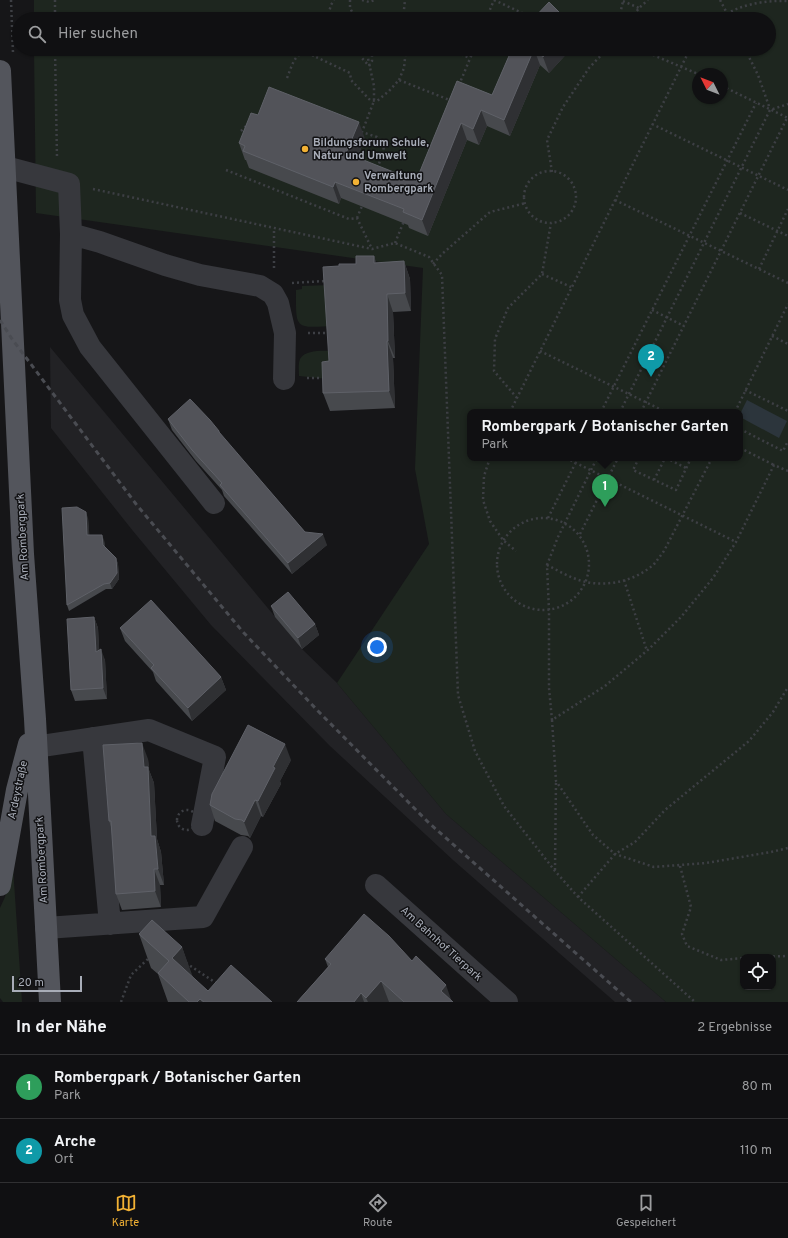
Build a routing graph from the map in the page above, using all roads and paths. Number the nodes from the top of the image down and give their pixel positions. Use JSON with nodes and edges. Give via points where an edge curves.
{"nodes":[{"id":1,"x":55,"y":0,"type":"edge"},
{"id":2,"x":334,"y":0,"type":"edge"},
{"id":3,"x":350,"y":0,"type":"edge"},
{"id":4,"x":362,"y":0,"type":"edge"},
{"id":5,"x":375,"y":0,"type":"edge"},
{"id":6,"x":405,"y":0,"type":"edge"},
{"id":7,"x":494,"y":0,"type":"edge"},
{"id":8,"x":622,"y":0,"type":"edge"},
{"id":9,"x":648,"y":0,"type":"edge"},
{"id":10,"x":720,"y":0,"type":"edge"},
{"id":11,"x":788,"y":1,"type":"edge"},
{"id":12,"x":639,"y":8,"type":"junction"},
{"id":13,"x":55,"y":12,"type":"edge"},
{"id":14,"x":329,"y":12,"type":"edge"},
{"id":15,"x":352,"y":12,"type":"edge"},
{"id":16,"x":404,"y":12,"type":"edge"},
{"id":17,"x":489,"y":12,"type":"edge"},
{"id":18,"x":520,"y":12,"type":"edge"},
{"id":19,"x":620,"y":12,"type":"edge"},
{"id":20,"x":636,"y":12,"type":"edge"},
{"id":21,"x":726,"y":12,"type":"edge"},
{"id":22,"x":728,"y":12,"type":"edge"},
{"id":23,"x":56,"y":56,"type":"edge"},
{"id":24,"x":297,"y":56,"type":"edge"},
{"id":25,"x":314,"y":56,"type":"edge"},
{"id":26,"x":361,"y":56,"type":"edge"},
{"id":27,"x":367,"y":56,"type":"edge"},
{"id":28,"x":372,"y":56,"type":"edge"},
{"id":29,"x":405,"y":56,"type":"edge"},
{"id":30,"x":465,"y":56,"type":"edge"},
{"id":31,"x":600,"y":56,"type":"edge"},
{"id":32,"x":656,"y":56,"type":"edge"},
{"id":33,"x":686,"y":56,"type":"edge"},
{"id":34,"x":748,"y":56,"type":"edge"},
{"id":35,"x":470,"y":58,"type":"joint"},
{"id":36,"x":369,"y":66,"type":"junction"},
{"id":37,"x":680,"y":66,"type":"junction"},
{"id":38,"x":0,"y":71,"type":"edge"},
{"id":39,"x":692,"y":71,"type":"edge"},
{"id":40,"x":287,"y":78,"type":"dead end"},
{"id":41,"x":399,"y":80,"type":"junction"},
{"id":42,"x":458,"y":87,"type":"edge"},
{"id":43,"x":728,"y":89,"type":"edge"},
{"id":44,"x":455,"y":94,"type":"edge"},
{"id":45,"x":374,"y":101,"type":"junction"},
{"id":46,"x":756,"y":103,"type":"junction"},
{"id":47,"x":788,"y":104,"type":"edge"},
{"id":48,"x":770,"y":110,"type":"junction"},
{"id":49,"x":788,"y":118,"type":"edge"},
{"id":50,"x":250,"y":122,"type":"edge"},
{"id":51,"x":652,"y":124,"type":"junction"},
{"id":52,"x":355,"y":129,"type":"edge"},
{"id":53,"x":241,"y":131,"type":"dead end"},
{"id":54,"x":362,"y":132,"type":"junction"},
{"id":55,"x":727,"y":160,"type":"junction"},
{"id":56,"x":6,"y":167,"type":"junction"},
{"id":57,"x":742,"y":168,"type":"junction"},
{"id":58,"x":226,"y":170,"type":"dead end"},
{"id":59,"x":376,"y":172,"type":"edge"},
{"id":60,"x":552,"y":172,"type":"junction"},
{"id":61,"x":759,"y":176,"type":"junction"},
{"id":62,"x":63,"y":182,"type":"junction"},
{"id":63,"x":788,"y":190,"type":"edge"},
{"id":64,"x":615,"y":200,"type":"junction"},
{"id":65,"x":526,"y":203,"type":"junction"},
{"id":66,"x":362,"y":206,"type":"edge"},
{"id":67,"x":788,"y":209,"type":"edge"},
{"id":68,"x":740,"y":213,"type":"junction"},
{"id":69,"x":357,"y":218,"type":"junction"},
{"id":70,"x":405,"y":219,"type":"edge"},
{"id":71,"x":551,"y":223,"type":"junction"},
{"id":72,"x":274,"y":228,"type":"junction"},
{"id":73,"x":777,"y":231,"type":"junction"},
{"id":74,"x":71,"y":234,"type":"junction"},
{"id":75,"x":690,"y":236,"type":"junction"},
{"id":76,"x":788,"y":236,"type":"edge"},
{"id":77,"x":395,"y":243,"type":"junction"},
{"id":78,"x":704,"y":243,"type":"junction"},
{"id":79,"x":372,"y":249,"type":"junction"},
{"id":80,"x":721,"y":251,"type":"junction"},
{"id":81,"x":434,"y":264,"type":"junction"},
{"id":82,"x":759,"y":269,"type":"junction"},
{"id":83,"x":274,"y":273,"type":"dead end"},
{"id":84,"x":542,"y":274,"type":"junction"},
{"id":85,"x":788,"y":283,"type":"edge"},
{"id":86,"x":571,"y":287,"type":"junction"},
{"id":87,"x":788,"y":304,"type":"edge"},
{"id":88,"x":652,"y":310,"type":"junction"},
{"id":89,"x":667,"y":317,"type":"junction"},
{"id":90,"x":684,"y":326,"type":"junction"},
{"id":91,"x":772,"y":336,"type":"junction"},
{"id":92,"x":788,"y":344,"type":"edge"},
{"id":93,"x":540,"y":351,"type":"junction"},
{"id":94,"x":284,"y":380,"type":"dead end"},
{"id":95,"x":614,"y":387,"type":"junction"},
{"id":96,"x":746,"y":390,"type":"junction"},
{"id":97,"x":629,"y":394,"type":"junction"},
{"id":98,"x":517,"y":398,"type":"junction"},
{"id":99,"x":646,"y":402,"type":"junction"},
{"id":100,"x":512,"y":409,"type":"edge"},
{"id":101,"x":603,"y":409,"type":"edge"},
{"id":102,"x":622,"y":409,"type":"edge"},
{"id":103,"x":642,"y":409,"type":"edge"},
{"id":104,"x":660,"y":409,"type":"edge"},
{"id":105,"x":736,"y":409,"type":"edge"},
{"id":106,"x":788,"y":412,"type":"edge"},
{"id":107,"x":743,"y":431,"type":"edge"},
{"id":108,"x":788,"y":441,"type":"edge"},
{"id":109,"x":743,"y":450,"type":"edge"},
{"id":110,"x":489,"y":461,"type":"edge"},
{"id":111,"x":572,"y":461,"type":"edge"},
{"id":112,"x":596,"y":461,"type":"edge"},
{"id":113,"x":617,"y":461,"type":"edge"},
{"id":114,"x":638,"y":461,"type":"edge"},
{"id":115,"x":664,"y":461,"type":"edge"},
{"id":116,"x":672,"y":461,"type":"edge"},
{"id":117,"x":690,"y":461,"type":"edge"},
{"id":118,"x":710,"y":461,"type":"edge"},
{"id":119,"x":576,"y":463,"type":"junction"},
{"id":120,"x":774,"y":465,"type":"junction"},
{"id":121,"x":686,"y":468,"type":"junction"},
{"id":122,"x":591,"y":470,"type":"junction"},
{"id":123,"x":788,"y":471,"type":"edge"},
{"id":124,"x":608,"y":479,"type":"junction"},
{"id":125,"x":654,"y":480,"type":"junction"},
{"id":126,"x":214,"y":503,"type":"dead end"},
{"id":127,"x":683,"y":516,"type":"junction"},
{"id":128,"x":548,"y":518,"type":"junction"},
{"id":129,"x":565,"y":523,"type":"junction"},
{"id":130,"x":580,"y":534,"type":"junction"},
{"id":131,"x":503,"y":540,"type":"junction"},
{"id":132,"x":736,"y":542,"type":"junction"},
{"id":133,"x":516,"y":551,"type":"dead end"},
{"id":134,"x":547,"y":565,"type":"junction"},
{"id":135,"x":624,"y":580,"type":"junction"},
{"id":136,"x":586,"y":582,"type":"junction"},
{"id":137,"x":549,"y":611,"type":"junction"},
{"id":138,"x":647,"y":651,"type":"junction"},
{"id":139,"x":788,"y":687,"type":"edge"},
{"id":140,"x":34,"y":719,"type":"junction"},
{"id":141,"x":552,"y":720,"type":"junction"},
{"id":142,"x":93,"y":738,"type":"junction"},
{"id":143,"x":35,"y":746,"type":"junction"},
{"id":144,"x":556,"y":781,"type":"junction"},
{"id":145,"x":202,"y":825,"type":"dead end"},
{"id":146,"x":242,"y":847,"type":"dead end"},
{"id":147,"x":788,"y":848,"type":"edge"},
{"id":148,"x":615,"y":854,"type":"junction"},
{"id":149,"x":680,"y":866,"type":"junction"},
{"id":150,"x":555,"y":871,"type":"junction"},
{"id":151,"x":0,"y":885,"type":"edge"},
{"id":152,"x":376,"y":885,"type":"dead end"},
{"id":153,"x":578,"y":897,"type":"junction"},
{"id":154,"x":110,"y":924,"type":"junction"},
{"id":155,"x":46,"y":928,"type":"junction"},
{"id":156,"x":150,"y":956,"type":"edge"},
{"id":157,"x":776,"y":956,"type":"edge"},
{"id":158,"x":788,"y":956,"type":"edge"},
{"id":159,"x":740,"y":958,"type":"edge"},
{"id":160,"x":185,"y":963,"type":"dead end"},
{"id":161,"x":216,"y":983,"type":"edge"},
{"id":162,"x":50,"y":1002,"type":"edge"},
{"id":163,"x":121,"y":1002,"type":"edge"},
{"id":164,"x":507,"y":1002,"type":"edge"},
{"id":165,"x":695,"y":1002,"type":"edge"}],
"edges":[{"from":1,"to":13,"type":"path"},
{"from":2,"to":14,"type":"path"},
{"from":3,"to":15,"type":"path"},
{"from":4,"to":5,"type":"path"},
{"from":6,"to":16,"type":"path"},
{"from":7,"to":17,"type":"path"},
{"from":7,"to":18,"type":"path"},
{"from":8,"to":12,"type":"path"},
{"from":8,"to":19,"type":"path"},
{"from":9,"to":12,"type":"path"},
{"from":10,"to":21,"type":"path"},
{"from":11,"to":22,"type":"path","via":[[748,4]]},
{"from":12,"to":20,"type":"path"},
{"from":23,"to":62,"type":"path"},
{"from":24,"to":40,"type":"path"},
{"from":25,"to":45,"type":"path","via":[[350,73],[351,80]]},
{"from":26,"to":36,"type":"path"},
{"from":27,"to":36,"type":"path"},
{"from":28,"to":36,"type":"path"},
{"from":29,"to":41,"type":"path"},
{"from":30,"to":35,"type":"path"},
{"from":31,"to":60,"type":"path","via":[[589,68],[564,107],[547,140]]},
{"from":32,"to":37,"type":"path"},
{"from":33,"to":37,"type":"path"},
{"from":34,"to":48,"type":"path"},
{"from":35,"to":42,"type":"path"},
{"from":36,"to":45,"type":"path","via":[[374,86]]},
{"from":37,"to":39,"type":"path"},
{"from":37,"to":51,"type":"path"},
{"from":38,"to":56,"type":"main road","name":"Am Rombergpark"},
{"from":41,"to":44,"type":"path","via":[[452,102]]},
{"from":41,"to":45,"type":"path"},
{"from":43,"to":46,"type":"path"},
{"from":45,"to":54,"type":"path"},
{"from":46,"to":48,"type":"path"},
{"from":46,"to":55,"type":"path"},
{"from":47,"to":48,"type":"path"},
{"from":48,"to":49,"type":"path"},
{"from":48,"to":57,"type":"path"},
{"from":49,"to":61,"type":"path"},
{"from":50,"to":53,"type":"path"},
{"from":51,"to":55,"type":"path"},
{"from":51,"to":64,"type":"path"},
{"from":52,"to":54,"type":"path"},
{"from":54,"to":59,"type":"path","via":[[377,137],[383,143],[384,152]]},
{"from":55,"to":57,"type":"path"},
{"from":55,"to":75,"type":"path"},
{"from":56,"to":62,"type":"street"},
{"from":56,"to":140,"type":"main road","name":"Am Rombergpark","via":[[12,339]]},
{"from":57,"to":61,"type":"path"},
{"from":57,"to":78,"type":"path"},
{"from":58,"to":69,"type":"path","via":[[349,218]]},
{"from":60,"to":65,"type":"path","via":[[539,174],[532,179],[527,186]]},
{"from":60,"to":71,"type":"path","via":[[564,175],[570,180],[576,195],[575,204],[567,217],[560,222]]},
{"from":61,"to":63,"type":"path"},
{"from":61,"to":68,"type":"path"},
{"from":62,"to":72,"type":"path"},
{"from":62,"to":74,"type":"street"},
{"from":64,"to":75,"type":"path"},
{"from":64,"to":86,"type":"path"},
{"from":65,"to":71,"type":"path","via":[[535,218]]},
{"from":65,"to":81,"type":"path","via":[[490,212]]},
{"from":66,"to":69,"type":"path"},
{"from":67,"to":73,"type":"path"},
{"from":68,"to":73,"type":"path"},
{"from":68,"to":80,"type":"path"},
{"from":69,"to":79,"type":"path"},
{"from":70,"to":77,"type":"path"},
{"from":71,"to":84,"type":"path"},
{"from":72,"to":79,"type":"path"},
{"from":72,"to":83,"type":"path"},
{"from":73,"to":76,"type":"path"},
{"from":73,"to":82,"type":"path"},
{"from":74,"to":94,"type":"street","via":[[165,266],[260,286],[273,294],[278,303],[285,333]]},
{"from":74,"to":126,"type":"street","via":[[70,300],[73,315],[81,332],[90,347]]},
{"from":75,"to":78,"type":"path"},
{"from":75,"to":88,"type":"path"},
{"from":77,"to":79,"type":"path"},
{"from":77,"to":81,"type":"path","via":[[429,257]]},
{"from":78,"to":80,"type":"path"},
{"from":78,"to":89,"type":"path"},
{"from":80,"to":82,"type":"path"},
{"from":80,"to":90,"type":"path"},
{"from":81,"to":150,"type":"path","via":[[442,275],[458,695],[475,751],[504,806]]},
{"from":82,"to":85,"type":"path"},
{"from":84,"to":86,"type":"path"},
{"from":84,"to":98,"type":"path","via":[[508,308],[495,339],[494,371]]},
{"from":86,"to":93,"type":"path"},
{"from":87,"to":91,"type":"path"},
{"from":88,"to":89,"type":"path"},
{"from":88,"to":95,"type":"path"},
{"from":89,"to":90,"type":"path"},
{"from":89,"to":97,"type":"path"},
{"from":90,"to":99,"type":"path"},
{"from":91,"to":92,"type":"path"},
{"from":91,"to":96,"type":"path"},
{"from":93,"to":95,"type":"path"},
{"from":93,"to":98,"type":"path"},
{"from":95,"to":97,"type":"path"},
{"from":95,"to":101,"type":"path"},
{"from":96,"to":105,"type":"path"},
{"from":96,"to":106,"type":"path"},
{"from":97,"to":99,"type":"path"},
{"from":97,"to":102,"type":"path"},
{"from":98,"to":100,"type":"path"},
{"from":99,"to":103,"type":"path"},
{"from":99,"to":104,"type":"path"},
{"from":107,"to":108,"type":"path","via":[[783,451]]},
{"from":109,"to":120,"type":"path"},
{"from":110,"to":131,"type":"path","via":[[484,476],[483,500],[490,521]]},
{"from":111,"to":119,"type":"path"},
{"from":112,"to":122,"type":"path"},
{"from":113,"to":124,"type":"path"},
{"from":114,"to":125,"type":"path","via":[[633,470]]},
{"from":115,"to":125,"type":"path"},
{"from":116,"to":121,"type":"path"},
{"from":117,"to":121,"type":"path"},
{"from":118,"to":127,"type":"path"},
{"from":119,"to":122,"type":"path"},
{"from":119,"to":128,"type":"path"},
{"from":120,"to":123,"type":"path"},
{"from":120,"to":132,"type":"path"},
{"from":121,"to":125,"type":"path","via":[[676,490]]},
{"from":122,"to":124,"type":"path"},
{"from":122,"to":129,"type":"path"},
{"from":124,"to":127,"type":"path"},
{"from":124,"to":130,"type":"path"},
{"from":127,"to":132,"type":"path"},
{"from":127,"to":135,"type":"path","via":[[654,564]]},
{"from":128,"to":129,"type":"path"},
{"from":128,"to":131,"type":"path","via":[[531,519],[515,527]]},
{"from":129,"to":130,"type":"path"},
{"from":129,"to":134,"type":"path"},
{"from":130,"to":136,"type":"path","via":[[587,547],[590,565]]},
{"from":131,"to":133,"type":"path"},
{"from":131,"to":137,"type":"path","via":[[497,556],[497,574],[504,590],[516,602],[532,610]]},
{"from":132,"to":138,"type":"path","via":[[713,578],[681,617]]},
{"from":134,"to":136,"type":"path"},
{"from":134,"to":137,"type":"path"},
{"from":135,"to":136,"type":"path","via":[[602,584]]},
{"from":135,"to":138,"type":"path"},
{"from":136,"to":137,"type":"path","via":[[578,596],[565,606]]},
{"from":137,"to":141,"type":"path","via":[[549,688]]},
{"from":138,"to":141,"type":"path","via":[[605,686]]},
{"from":139,"to":148,"type":"path","via":[[773,712],[749,741],[665,810],[635,842]]},
{"from":140,"to":143,"type":"main road","name":"Am Rombergpark"},
{"from":140,"to":151,"type":"main road","name":"Ardeystraße"},
{"from":141,"to":144,"type":"path"},
{"from":142,"to":143,"type":"street"},
{"from":142,"to":145,"type":"street","via":[[149,730],[215,757]]},
{"from":142,"to":154,"type":"street"},
{"from":143,"to":155,"type":"main road","name":"Am Rombergpark"},
{"from":144,"to":148,"type":"path","via":[[593,835]]},
{"from":144,"to":150,"type":"path"},
{"from":146,"to":154,"type":"street","via":[[203,917]]},
{"from":147,"to":149,"type":"path"},
{"from":148,"to":149,"type":"path","via":[[654,867]]},
{"from":148,"to":153,"type":"path"},
{"from":149,"to":159,"type":"path","via":[[691,907],[682,934],[687,946],[721,960]]},
{"from":150,"to":153,"type":"path"},
{"from":152,"to":164,"type":"street","name":"Am Bahnhof Tierpark"},
{"from":153,"to":165,"type":"path"},
{"from":154,"to":155,"type":"street"},
{"from":155,"to":162,"type":"main road","name":"Am Rombergpark"},
{"from":156,"to":163,"type":"path","via":[[131,975]]},
{"from":157,"to":158,"type":"path"},
{"from":160,"to":161,"type":"path"}]}
